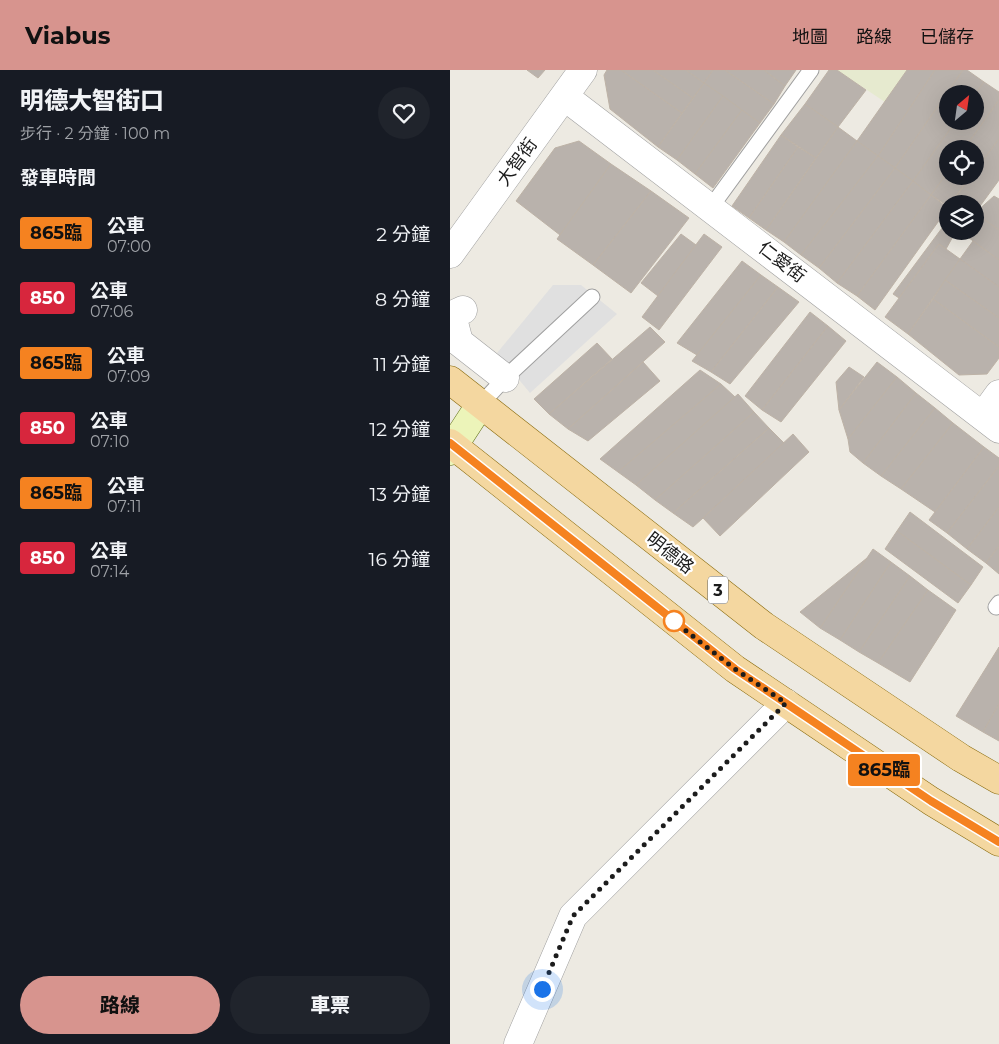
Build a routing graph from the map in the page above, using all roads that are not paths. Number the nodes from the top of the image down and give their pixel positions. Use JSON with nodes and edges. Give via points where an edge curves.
{"nodes":[{"id":1,"x":583,"y":70,"type":"edge"},
{"id":2,"x":811,"y":70,"type":"edge"},
{"id":3,"x":565,"y":96,"type":"junction"},
{"id":4,"x":711,"y":207,"type":"junction"},
{"id":5,"x":450,"y":254,"type":"edge"},
{"id":6,"x":592,"y":297,"type":"dead end"},
{"id":7,"x":463,"y":310,"type":"dead end"},
{"id":8,"x":505,"y":378,"type":"junction"},
{"id":9,"x":450,"y":380,"type":"edge"},
{"id":10,"x":999,"y":394,"type":"edge"},
{"id":11,"x":480,"y":405,"type":"junction"},
{"id":12,"x":991,"y":422,"type":"edge"},
{"id":13,"x":451,"y":447,"type":"edge"},
{"id":14,"x":786,"y":703,"type":"junction"},
{"id":15,"x":999,"y":780,"type":"edge"},
{"id":16,"x":999,"y":842,"type":"edge"},
{"id":17,"x":518,"y":1044,"type":"edge"}],
"edges":[{"from":1,"to":3,"type":"street","name":"大智街"},
{"from":2,"to":4,"type":"lane"},
{"from":3,"to":4,"type":"street","name":"仁愛街"},
{"from":3,"to":5,"type":"street","name":"大智街"},
{"from":4,"to":12,"type":"street","name":"仁愛街"},
{"from":6,"to":8,"type":"lane"},
{"from":7,"to":8,"type":"street","via":[[452,315],[459,342]]},
{"from":8,"to":11,"type":"lane"},
{"from":9,"to":11,"type":"main road","name":"明德路","number":"3"},
{"from":10,"to":12,"type":"street"},
{"from":11,"to":13,"type":"street"},
{"from":11,"to":15,"type":"main road","name":"明德路","number":"3","via":[[764,626]]},
{"from":13,"to":14,"type":"main road","via":[[735,669]]},
{"from":14,"to":16,"type":"main road","via":[[931,801]]},
{"from":14,"to":17,"type":"street","via":[[573,916]]}]}
